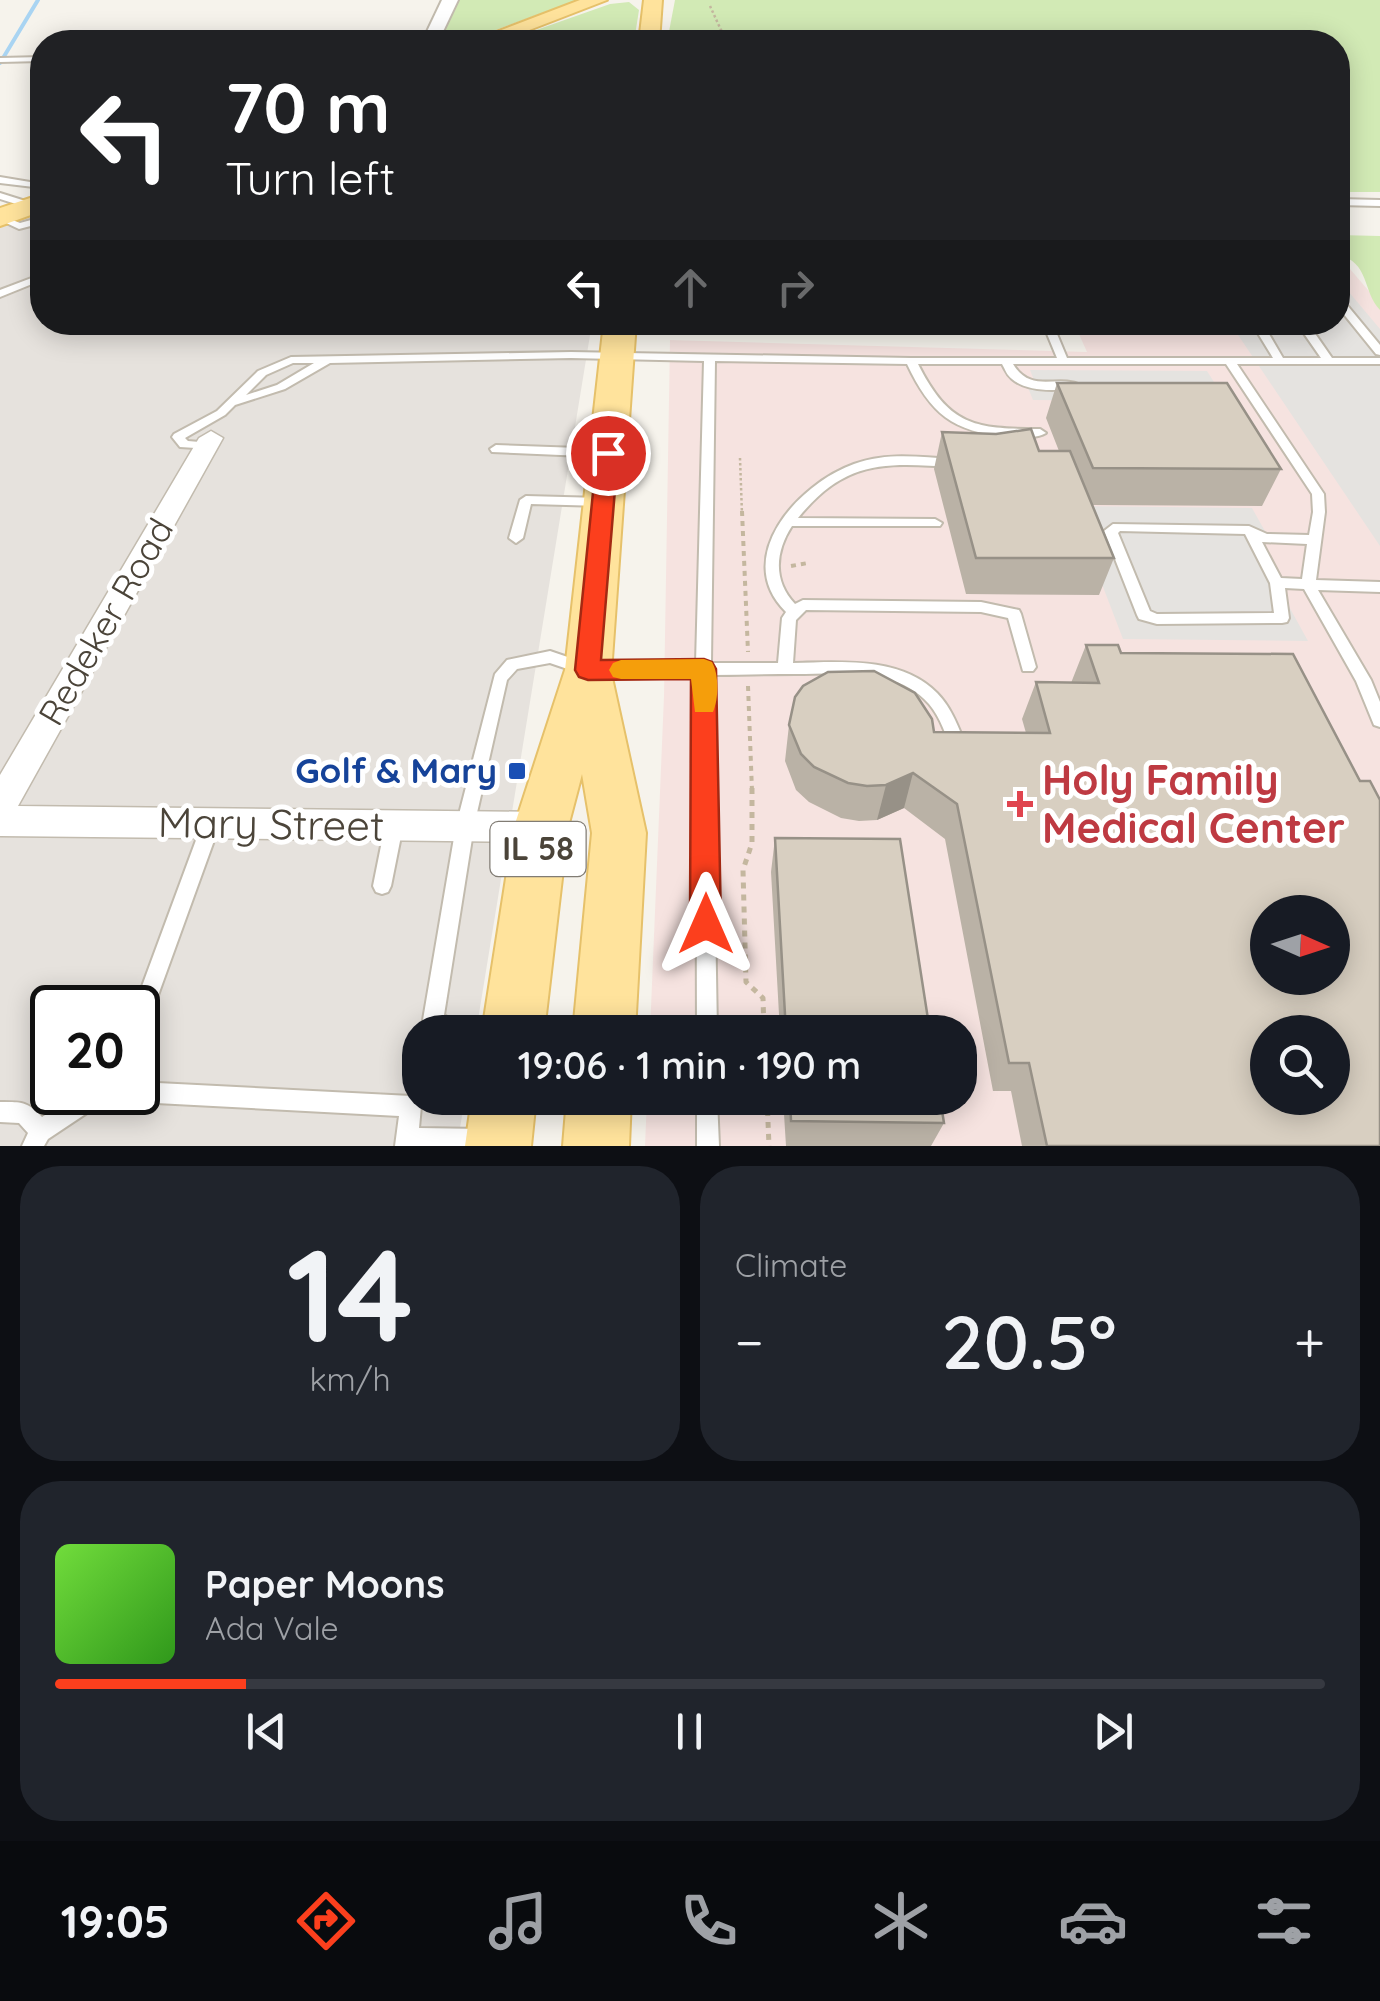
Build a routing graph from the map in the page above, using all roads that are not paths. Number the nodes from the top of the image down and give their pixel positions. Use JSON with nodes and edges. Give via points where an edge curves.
{"nodes":[{"id":1,"x":450,"y":0,"type":"edge"},
{"id":2,"x":618,"y":0,"type":"edge"},
{"id":3,"x":630,"y":0,"type":"edge"},
{"id":4,"x":593,"y":2,"type":"edge"},
{"id":5,"x":653,"y":3,"type":"edge"},
{"id":6,"x":436,"y":30,"type":"edge"},
{"id":7,"x":514,"y":30,"type":"edge"},
{"id":8,"x":650,"y":30,"type":"edge"},
{"id":9,"x":30,"y":59,"type":"edge"},
{"id":10,"x":0,"y":60,"type":"edge"},
{"id":11,"x":0,"y":180,"type":"edge"},
{"id":12,"x":30,"y":198,"type":"edge"},
{"id":13,"x":1350,"y":203,"type":"edge"},
{"id":14,"x":1380,"y":204,"type":"edge"},
{"id":15,"x":30,"y":206,"type":"edge"},
{"id":16,"x":0,"y":210,"type":"edge"},
{"id":17,"x":30,"y":282,"type":"edge"},
{"id":18,"x":0,"y":294,"type":"edge"},
{"id":19,"x":1350,"y":316,"type":"edge"},
{"id":20,"x":1052,"y":335,"type":"edge"},
{"id":21,"x":1264,"y":335,"type":"edge"},
{"id":22,"x":1310,"y":335,"type":"edge"},
{"id":23,"x":618,"y":339,"type":"edge"},
{"id":24,"x":1380,"y":352,"type":"edge"},
{"id":25,"x":710,"y":357,"type":"junction"},
{"id":26,"x":331,"y":358,"type":"junction"},
{"id":27,"x":912,"y":360,"type":"junction"},
{"id":28,"x":1006,"y":360,"type":"junction"},
{"id":29,"x":1062,"y":360,"type":"junction"},
{"id":30,"x":1229,"y":360,"type":"junction"},
{"id":31,"x":1280,"y":360,"type":"junction"},
{"id":32,"x":1329,"y":361,"type":"junction"},
{"id":33,"x":1380,"y":361,"type":"edge"},
{"id":34,"x":1094,"y":386,"type":"edge"},
{"id":35,"x":1227,"y":386,"type":"edge"},
{"id":36,"x":1246,"y":386,"type":"junction"},
{"id":37,"x":234,"y":402,"type":"junction"},
{"id":38,"x":1040,"y":433,"type":"dead end"},
{"id":39,"x":209,"y":442,"type":"joint"},
{"id":40,"x":496,"y":448,"type":"dead end"},
{"id":41,"x":608,"y":453,"type":"junction"},
{"id":42,"x":968,"y":463,"type":"edge"},
{"id":43,"x":603,"y":502,"type":"junction"},
{"id":44,"x":788,"y":522,"type":"junction"},
{"id":45,"x":935,"y":523,"type":"dead end"},
{"id":46,"x":1250,"y":530,"type":"junction"},
{"id":47,"x":516,"y":538,"type":"dead end"},
{"id":48,"x":1315,"y":540,"type":"junction"},
{"id":49,"x":1277,"y":583,"type":"junction"},
{"id":50,"x":1308,"y":584,"type":"junction"},
{"id":51,"x":1380,"y":586,"type":"edge"},
{"id":52,"x":795,"y":612,"type":"junction"},
{"id":53,"x":1028,"y":667,"type":"dead end"},
{"id":54,"x":785,"y":668,"type":"junction"},
{"id":55,"x":704,"y":669,"type":"junction"},
{"id":56,"x":588,"y":670,"type":"junction"},
{"id":57,"x":1380,"y":722,"type":"edge"},
{"id":58,"x":962,"y":757,"type":"edge"},
{"id":59,"x":0,"y":806,"type":"edge"},
{"id":60,"x":0,"y":821,"type":"edge"},
{"id":61,"x":211,"y":823,"type":"junction"},
{"id":62,"x":394,"y":825,"type":"junction"},
{"id":63,"x":465,"y":826,"type":"junction"},
{"id":64,"x":541,"y":827,"type":"junction"},
{"id":65,"x":382,"y":886,"type":"dead end"},
{"id":66,"x":152,"y":985,"type":"edge"},
{"id":67,"x":433,"y":1015,"type":"edge"},
{"id":68,"x":515,"y":1015,"type":"edge"},
{"id":69,"x":605,"y":1015,"type":"edge"},
{"id":70,"x":707,"y":1015,"type":"edge"},
{"id":71,"x":160,"y":1093,"type":"edge"},
{"id":72,"x":0,"y":1112,"type":"edge"},
{"id":73,"x":69,"y":1115,"type":"edge"},
{"id":74,"x":598,"y":1115,"type":"edge"},
{"id":75,"x":707,"y":1115,"type":"edge"},
{"id":76,"x":500,"y":1128,"type":"edge"},
{"id":77,"x":37,"y":1138,"type":"edge"},
{"id":78,"x":407,"y":1142,"type":"edge"},
{"id":79,"x":596,"y":1146,"type":"edge"},
{"id":80,"x":708,"y":1146,"type":"edge"}],
"edges":[{"from":1,"to":6,"type":"street"},
{"from":2,"to":4,"type":"main road"},
{"from":3,"to":5,"type":"main road"},
{"from":4,"to":7,"type":"main road"},
{"from":5,"to":8,"type":"main road"},
{"from":9,"to":10,"type":"lane"},
{"from":11,"to":12,"type":"lane"},
{"from":13,"to":14,"type":"lane"},
{"from":15,"to":16,"type":"main road"},
{"from":17,"to":18,"type":"lane"},
{"from":19,"to":24,"type":"lane"},
{"from":20,"to":29,"type":"lane"},
{"from":21,"to":31,"type":"lane"},
{"from":22,"to":32,"type":"lane"},
{"from":23,"to":25,"type":"lane"},
{"from":23,"to":26,"type":"lane","via":[[416,360]]},
{"from":23,"to":41,"type":"main road","number":"IL 58"},
{"from":25,"to":27,"type":"lane"},
{"from":25,"to":55,"type":"lane"},
{"from":26,"to":37,"type":"lane","via":[[281,387]]},
{"from":26,"to":37,"type":"lane","via":[[291,360],[262,374]]},
{"from":27,"to":28,"type":"lane"},
{"from":27,"to":38,"type":"lane","via":[[926,397],[953,421],[994,434]]},
{"from":28,"to":29,"type":"lane"},
{"from":28,"to":34,"type":"lane","via":[[1010,374],[1023,383]]},
{"from":29,"to":30,"type":"lane"},
{"from":30,"to":31,"type":"lane"},
{"from":30,"to":36,"type":"lane"},
{"from":31,"to":32,"type":"lane"},
{"from":32,"to":33,"type":"lane"},
{"from":35,"to":36,"type":"lane"},
{"from":36,"to":48,"type":"lane","via":[[1318,494]]},
{"from":37,"to":39,"type":"lane","via":[[178,437],[184,444]]},
{"from":39,"to":59,"type":"street","name":"Redeker Road"},
{"from":40,"to":41,"type":"lane"},
{"from":41,"to":43,"type":"main road","number":"IL 58"},
{"from":42,"to":44,"type":"lane","via":[[875,462],[831,478]]},
{"from":43,"to":47,"type":"lane","via":[[526,500]]},
{"from":43,"to":56,"type":"main road","number":"IL 58"},
{"from":44,"to":45,"type":"lane"},
{"from":44,"to":52,"type":"lane","via":[[771,566],[778,594]]},
{"from":46,"to":48,"type":"lane","via":[[1266,538]]},
{"from":46,"to":49,"type":"lane"},
{"from":46,"to":49,"type":"lane","via":[[1111,532],[1144,615],[1157,619],[1282,618]]},
{"from":48,"to":50,"type":"lane"},
{"from":49,"to":50,"type":"lane"},
{"from":50,"to":51,"type":"lane"},
{"from":50,"to":57,"type":"lane"},
{"from":52,"to":53,"type":"lane","via":[[803,604],[981,607],[1014,614]]},
{"from":52,"to":54,"type":"lane"},
{"from":54,"to":55,"type":"lane"},
{"from":54,"to":58,"type":"lane","via":[[895,675],[928,692],[946,711]]},
{"from":55,"to":56,"type":"lane"},
{"from":55,"to":70,"type":"lane"},
{"from":56,"to":63,"type":"lane","via":[[533,658],[512,664],[500,678]]},
{"from":56,"to":64,"type":"main road","number":"IL 58"},
{"from":56,"to":69,"type":"main road","number":"IL 58","via":[[619,833]]},
{"from":60,"to":61,"type":"street","name":"Mary Street"},
{"from":61,"to":62,"type":"street","name":"Mary Street"},
{"from":61,"to":66,"type":"lane"},
{"from":62,"to":63,"type":"street","name":"Mary Street"},
{"from":62,"to":65,"type":"lane"},
{"from":63,"to":64,"type":"street","name":"Mary Street"},
{"from":63,"to":67,"type":"lane"},
{"from":64,"to":68,"type":"main road","number":"IL 58"},
{"from":71,"to":78,"type":"lane","via":[[411,1106]]},
{"from":72,"to":77,"type":"lane","via":[[24,1113]]},
{"from":73,"to":77,"type":"lane"},
{"from":74,"to":79,"type":"main road"},
{"from":75,"to":80,"type":"lane"},
{"from":76,"to":78,"type":"lane"}]}
